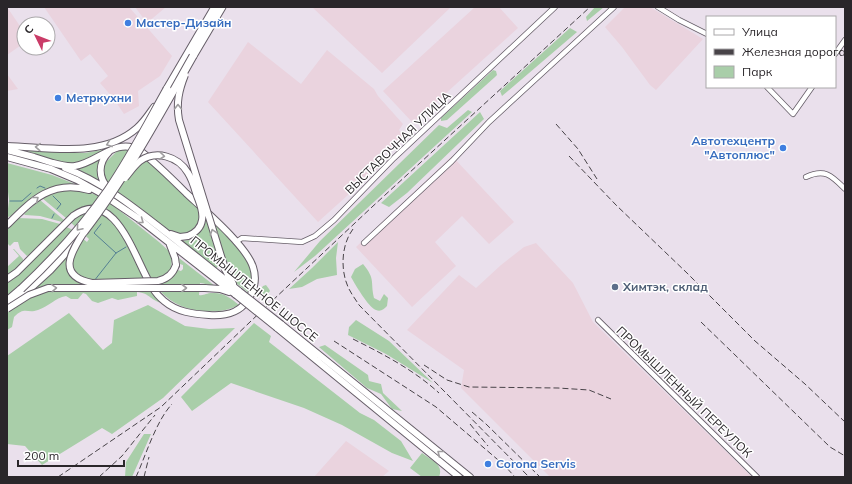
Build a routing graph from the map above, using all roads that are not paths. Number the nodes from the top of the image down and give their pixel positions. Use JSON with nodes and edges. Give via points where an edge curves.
{"nodes":[{"id":1,"x":215,"y":7,"type":"edge"},
{"id":2,"x":222,"y":7,"type":"edge"},
{"id":3,"x":555,"y":7,"type":"edge"},
{"id":4,"x":614,"y":7,"type":"edge"},
{"id":5,"x":658,"y":7,"type":"edge"},
{"id":6,"x":706,"y":34,"type":"edge"},
{"id":7,"x":845,"y":40,"type":"edge"},
{"id":8,"x":836,"y":53,"type":"edge"},
{"id":9,"x":193,"y":56,"type":"junction"},
{"id":10,"x":768,"y":88,"type":"edge"},
{"id":11,"x":811,"y":88,"type":"edge"},
{"id":12,"x":167,"y":89,"type":"junction"},
{"id":13,"x":7,"y":146,"type":"edge"},
{"id":14,"x":114,"y":149,"type":"junction"},
{"id":15,"x":7,"y":150,"type":"edge"},
{"id":16,"x":7,"y":157,"type":"edge"},
{"id":17,"x":53,"y":163,"type":"junction"},
{"id":18,"x":806,"y":177,"type":"dead end"},
{"id":19,"x":845,"y":189,"type":"edge"},
{"id":20,"x":102,"y":194,"type":"junction"},
{"id":21,"x":114,"y":194,"type":"junction"},
{"id":22,"x":7,"y":225,"type":"edge"},
{"id":23,"x":159,"y":227,"type":"junction"},
{"id":24,"x":84,"y":232,"type":"junction"},
{"id":25,"x":165,"y":240,"type":"junction"},
{"id":26,"x":236,"y":242,"type":"junction"},
{"id":27,"x":364,"y":243,"type":"dead end"},
{"id":28,"x":7,"y":279,"type":"edge"},
{"id":29,"x":238,"y":293,"type":"junction"},
{"id":30,"x":7,"y":301,"type":"edge"},
{"id":31,"x":7,"y":309,"type":"edge"},
{"id":32,"x":598,"y":320,"type":"dead end"},
{"id":33,"x":279,"y":326,"type":"junction"},
{"id":34,"x":454,"y":464,"type":"junction"},
{"id":35,"x":449,"y":469,"type":"junction"},
{"id":36,"x":459,"y":477,"type":"edge"},
{"id":37,"x":470,"y":477,"type":"edge"},
{"id":38,"x":757,"y":477,"type":"edge"}],
"edges":[{"from":1,"to":12,"type":"highway"},
{"from":2,"to":9,"type":"highway"},
{"from":3,"to":26,"type":"street","name":"ВЫСТАВОЧНАЯ УЛИЦА","via":[[315,236],[302,242],[242,238]]},
{"from":4,"to":27,"type":"street","via":[[489,122],[452,161]]},
{"from":5,"to":6,"type":"street"},
{"from":7,"to":8,"type":"street"},
{"from":9,"to":21,"type":"highway","bridge":true},
{"from":29,"to":9,"type":"main road","one_way":true,"bridge":true,"via":[[225,269],[178,114],[180,89]]},
{"from":10,"to":11,"type":"street","via":[[793,114]]},
{"from":12,"to":13,"type":"main road","one_way":true,"bridge":true,"via":[[141,124],[124,137],[102,146],[84,149]]},
{"from":12,"to":30,"type":"highway","one_way":true,"bridge":true,"via":[[121,169],[92,212],[46,264]]},
{"from":14,"to":17,"type":"main road","via":[[80,165],[68,167]]},
{"from":14,"to":21,"type":"main road","via":[[102,160],[100,169],[103,182]]},
{"from":14,"to":26,"type":"main road","via":[[126,145],[139,150]]},
{"from":15,"to":17,"type":"main road","name":"ПРОМЫШЛЕННОЕ ШОССЕ"},
{"from":16,"to":20,"type":"main road","name":"ПРОМЫШЛЕННОЕ ШОССЕ","via":[[51,169]]},
{"from":17,"to":21,"type":"main road","name":"ПРОМЫШЛЕННОЕ ШОССЕ","via":[[84,176]]},
{"from":18,"to":19,"type":"street","via":[[821,172],[828,174]]},
{"from":22,"to":20,"type":"main road","one_way":true,"via":[[33,201],[53,189],[72,186]]},
{"from":20,"to":25,"type":"main road","name":"ПРОМЫШЛЕННОЕ ШОССЕ","one_way":true},
{"from":21,"to":23,"type":"main road","name":"ПРОМЫШЛЕННОЕ ШОССЕ"},
{"from":21,"to":23,"type":"main road","one_way":true,"bridge":true,"via":[[132,170],[142,160],[151,156],[166,156],[183,165],[190,174],[202,209],[200,226],[188,236],[176,236]]},
{"from":21,"to":24,"type":"highway","bridge":true},
{"from":23,"to":29,"type":"main road","name":"ПРОМЫШЛЕННОЕ ШОССЕ"},
{"from":24,"to":25,"type":"main road","bridge":true,"via":[[69,261],[73,273],[82,280],[92,283],[158,281],[170,276],[176,265],[174,254]]},
{"from":24,"to":31,"type":"highway","bridge":true,"via":[[50,270]]},
{"from":25,"to":29,"type":"main road","name":"ПРОМЫШЛЕННОЕ ШОССЕ"},
{"from":26,"to":28,"type":"main road","via":[[253,266],[254,289],[241,308],[221,316],[187,313],[164,301],[152,288],[118,224],[95,208],[82,210],[73,216]]},
{"from":31,"to":29,"type":"main road","one_way":true,"bridge":true,"via":[[29,295],[48,288],[205,288]]},
{"from":29,"to":33,"type":"main road","name":"ПРОМЫШЛЕННОЕ ШОССЕ","bridge":true},
{"from":32,"to":38,"type":"street","name":"ПРОМЫШЛЕННЫЙ ПЕРЕУЛОК"},
{"from":34,"to":33,"type":"main road","name":"ПРОМЫШЛЕННОЕ ШОССЕ","one_way":true},
{"from":33,"to":35,"type":"main road","name":"ПРОМЫШЛЕННОЕ ШОССЕ"},
{"from":34,"to":35,"type":"main road"},
{"from":34,"to":37,"type":"main road","name":"ПРОМЫШЛЕННОЕ ШОССЕ"},
{"from":35,"to":36,"type":"main road","name":"ПРОМЫШЛЕННОЕ ШОССЕ"}]}
